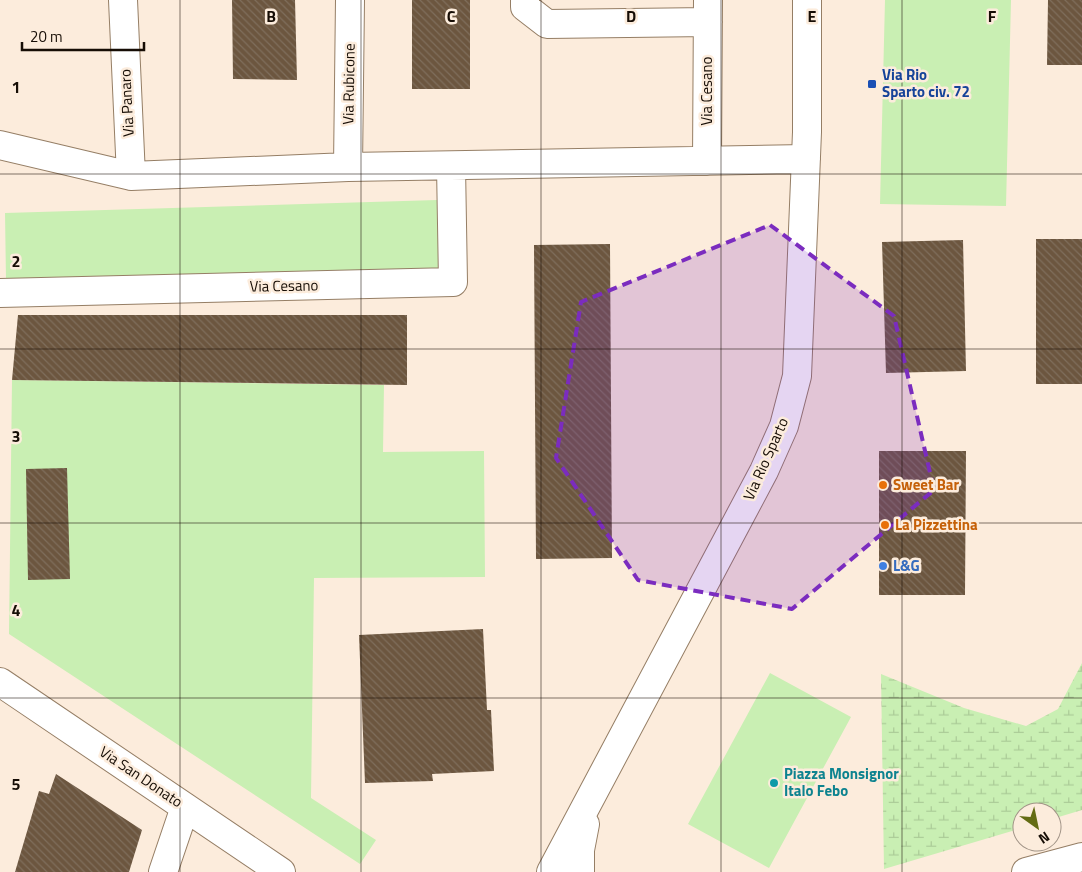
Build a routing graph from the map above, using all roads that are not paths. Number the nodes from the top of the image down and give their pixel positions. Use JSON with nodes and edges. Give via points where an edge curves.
{"nodes":[{"id":1,"x":123,"y":0,"type":"edge"},
{"id":2,"x":350,"y":0,"type":"edge"},
{"id":3,"x":525,"y":0,"type":"edge"},
{"id":4,"x":807,"y":0,"type":"edge"},
{"id":5,"x":708,"y":11,"type":"edge"},
{"id":6,"x":0,"y":145,"type":"edge"},
{"id":7,"x":806,"y":159,"type":"junction"},
{"id":8,"x":707,"y":161,"type":"junction"},
{"id":9,"x":451,"y":166,"type":"junction"},
{"id":10,"x":348,"y":167,"type":"junction"},
{"id":11,"x":131,"y":176,"type":"junction"},
{"id":12,"x":0,"y":293,"type":"edge"},
{"id":13,"x":0,"y":682,"type":"edge"},
{"id":14,"x":589,"y":802,"type":"junction"},
{"id":15,"x":185,"y":807,"type":"junction"},
{"id":16,"x":1082,"y":857,"type":"edge"},
{"id":17,"x":162,"y":872,"type":"edge"},
{"id":18,"x":281,"y":872,"type":"edge"},
{"id":19,"x":551,"y":872,"type":"edge"},
{"id":20,"x":580,"y":872,"type":"edge"},
{"id":21,"x":1026,"y":872,"type":"edge"}],
"edges":[{"from":1,"to":11,"type":"street","name":"Via Panaro"},
{"from":2,"to":10,"type":"street","name":"Via Rubicone"},
{"from":3,"to":5,"type":"street","name":"Via Cesano","via":[[525,7],[547,24]]},
{"from":4,"to":7,"type":"street","name":"Via Rio Sparto"},
{"from":5,"to":8,"type":"street","name":"Via Cesano"},
{"from":6,"to":11,"type":"street"},
{"from":7,"to":8,"type":"street"},
{"from":7,"to":14,"type":"street","name":"Via Rio Sparto","via":[[797,376],[784,426],[759,480]]},
{"from":8,"to":9,"type":"street"},
{"from":9,"to":10,"type":"street"},
{"from":9,"to":12,"type":"street","name":"Via Cesano","via":[[452,282]]},
{"from":10,"to":11,"type":"street"},
{"from":13,"to":15,"type":"street","name":"Via San Donato"},
{"from":14,"to":19,"type":"street","name":"Via Rio Sparto"},
{"from":14,"to":20,"type":"street","via":[[580,850]]},
{"from":15,"to":17,"type":"street"},
{"from":15,"to":18,"type":"street","name":"Via San Donato"},
{"from":16,"to":21,"type":"street"}]}
